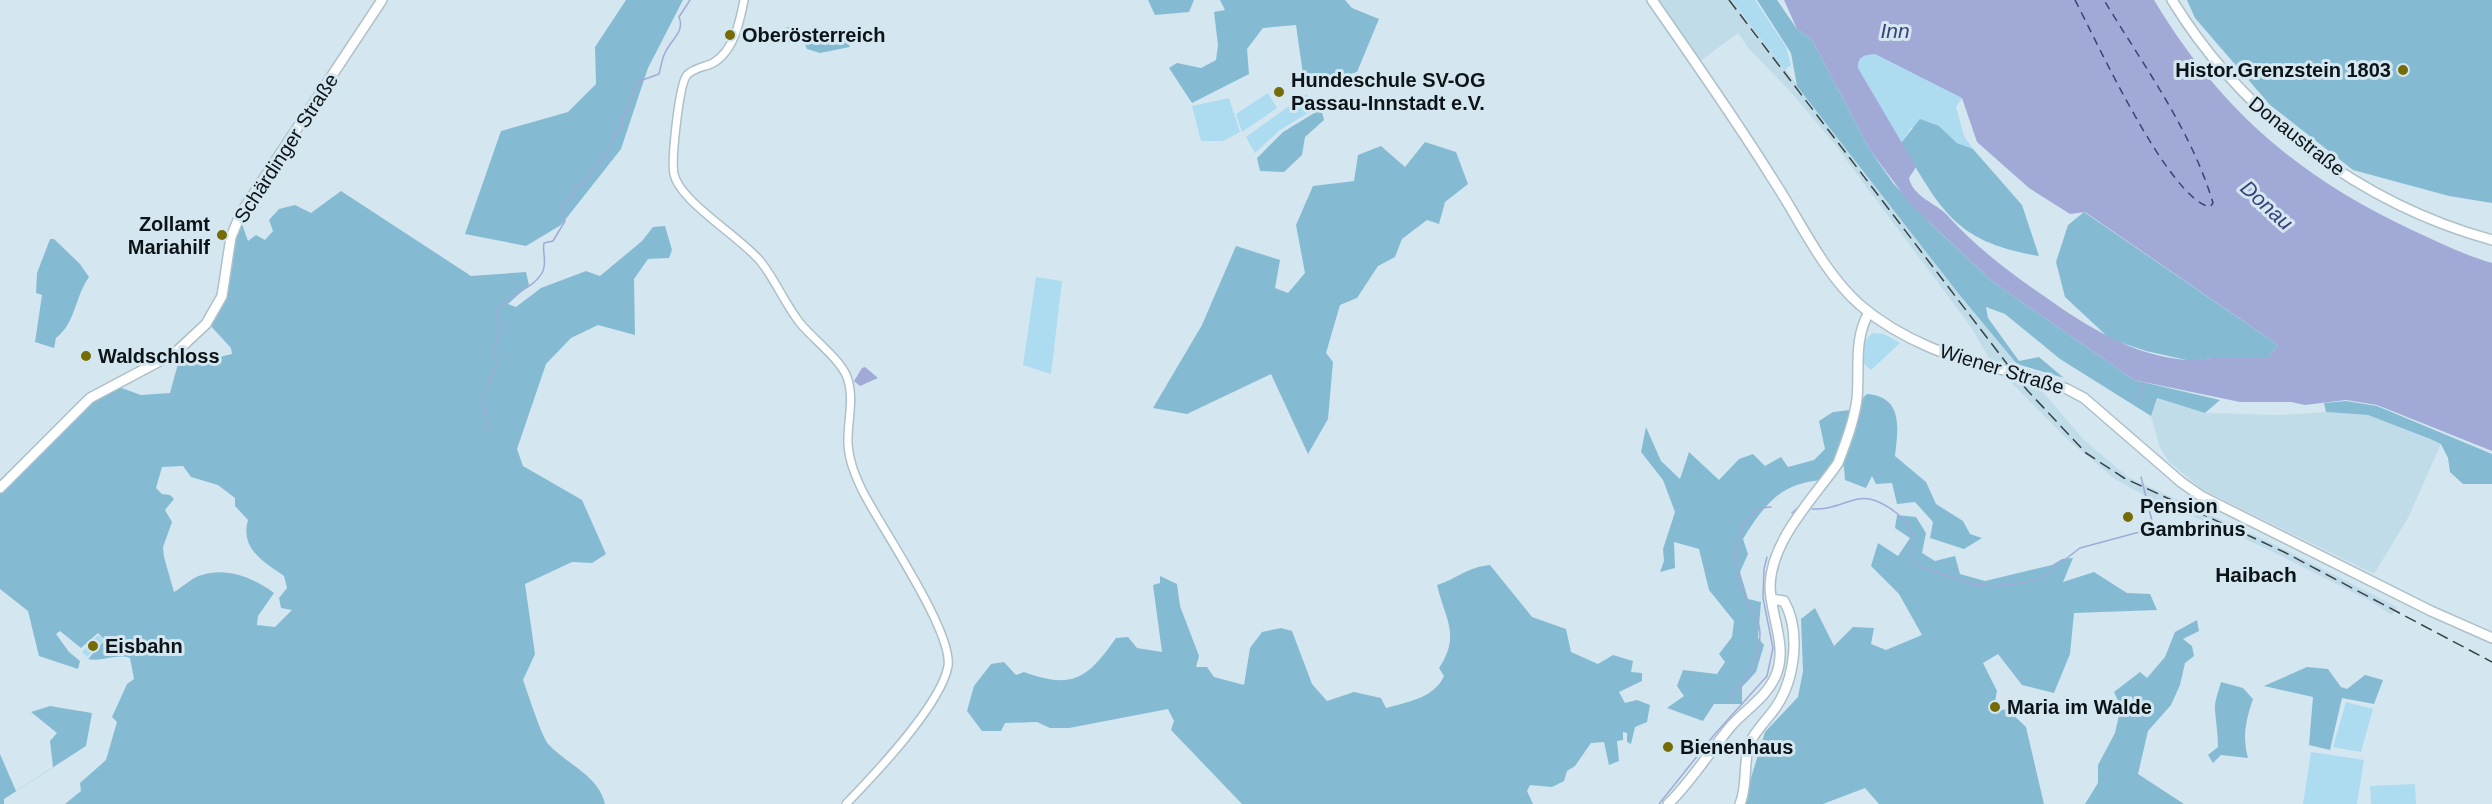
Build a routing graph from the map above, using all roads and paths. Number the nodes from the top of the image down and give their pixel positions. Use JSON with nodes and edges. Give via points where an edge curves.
{"nodes":[{"id":1,"x":382,"y":0,"type":"edge"},
{"id":2,"x":744,"y":0,"type":"edge"},
{"id":3,"x":1652,"y":0,"type":"edge"},
{"id":4,"x":2172,"y":0,"type":"edge"},
{"id":5,"x":2492,"y":240,"type":"edge"},
{"id":6,"x":1869,"y":312,"type":"junction"},
{"id":7,"x":0,"y":488,"type":"edge"},
{"id":8,"x":1771,"y":599,"type":"junction"},
{"id":9,"x":2492,"y":638,"type":"edge"},
{"id":10,"x":846,"y":804,"type":"edge"},
{"id":11,"x":1668,"y":804,"type":"edge"},
{"id":12,"x":1740,"y":804,"type":"edge"}],
"edges":[{"from":1,"to":7,"type":"main road","name":"Schärdinger Straße","via":[[241,213],[231,237],[222,296],[206,324],[184,347],[90,398]]},
{"from":2,"to":10,"type":"street","via":[[726,53],[693,71],[684,82],[674,146],[674,177],[686,194],[752,252],[800,322],[847,375],[852,468],[938,625],[948,658],[945,677],[924,711]]},
{"from":3,"to":6,"type":"main road","name":"Wiener Straße","via":[[1738,125],[1827,266]]},
{"from":4,"to":5,"type":"main road","name":"Donaustraße","via":[[2209,54],[2249,100],[2321,159],[2360,184],[2420,213]]},
{"from":6,"to":8,"type":"main road","via":[[1858,341],[1856,402],[1849,435],[1838,463],[1774,560]]},
{"from":6,"to":9,"type":"main road","name":"Wiener Straße","bridge":true,"via":[[1952,357],[2078,394],[2181,482],[2219,506]]},
{"from":8,"to":11,"type":"main road","via":[[1780,646],[1774,680]]},
{"from":8,"to":12,"type":"main road","via":[[1785,601],[1794,630],[1789,675],[1783,697],[1749,746]]}]}
